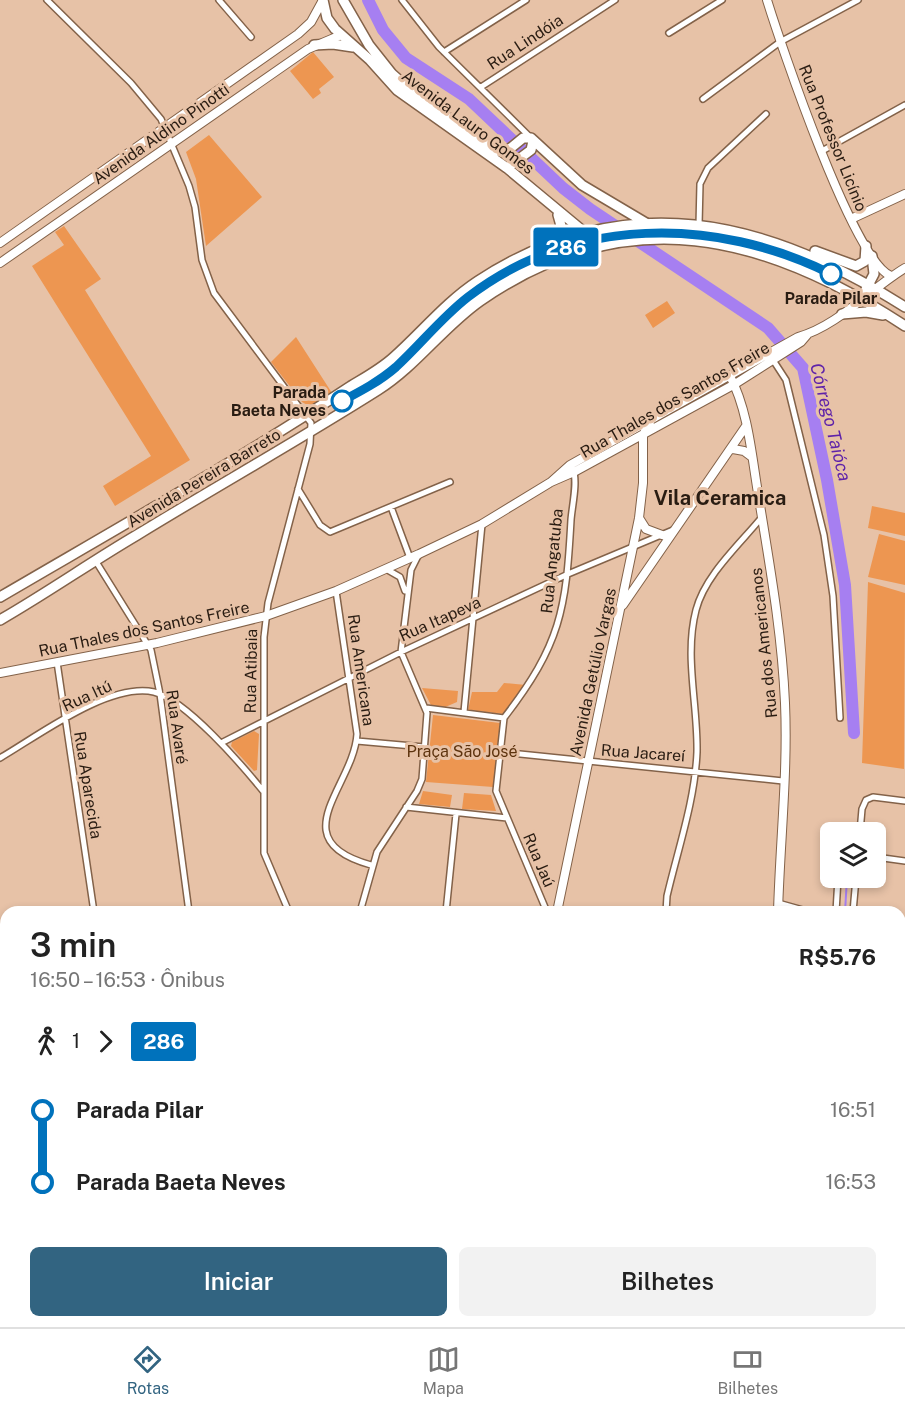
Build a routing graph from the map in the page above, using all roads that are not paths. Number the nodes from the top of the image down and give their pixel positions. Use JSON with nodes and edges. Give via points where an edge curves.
{"nodes":[{"id":1,"x":47,"y":0,"type":"edge"},
{"id":2,"x":219,"y":0,"type":"edge"},
{"id":3,"x":323,"y":0,"type":"edge"},
{"id":4,"x":343,"y":0,"type":"edge"},
{"id":5,"x":402,"y":0,"type":"edge"},
{"id":6,"x":526,"y":0,"type":"edge"},
{"id":7,"x":614,"y":0,"type":"edge"},
{"id":8,"x":722,"y":0,"type":"edge"},
{"id":9,"x":767,"y":0,"type":"edge"},
{"id":10,"x":858,"y":0,"type":"edge"},
{"id":11,"x":352,"y":16,"type":"junction"},
{"id":12,"x":669,"y":33,"type":"dead end"},
{"id":13,"x":341,"y":35,"type":"junction"},
{"id":14,"x":251,"y":37,"type":"dead end"},
{"id":15,"x":780,"y":42,"type":"junction"},
{"id":16,"x":314,"y":45,"type":"junction"},
{"id":17,"x":356,"y":47,"type":"junction"},
{"id":18,"x":444,"y":52,"type":"junction"},
{"id":19,"x":257,"y":63,"type":"junction"},
{"id":20,"x":265,"y":78,"type":"junction"},
{"id":21,"x":481,"y":87,"type":"junction"},
{"id":22,"x":703,"y":99,"type":"dead end"},
{"id":23,"x":905,"y":105,"type":"edge"},
{"id":24,"x":766,"y":114,"type":"dead end"},
{"id":25,"x":165,"y":126,"type":"junction"},
{"id":26,"x":526,"y":140,"type":"junction"},
{"id":27,"x":172,"y":143,"type":"junction"},
{"id":28,"x":822,"y":151,"type":"junction"},
{"id":29,"x":507,"y":168,"type":"junction"},
{"id":30,"x":905,"y":194,"type":"edge"},
{"id":31,"x":555,"y":211,"type":"junction"},
{"id":32,"x":851,"y":219,"type":"junction"},
{"id":33,"x":646,"y":223,"type":"junction"},
{"id":34,"x":699,"y":225,"type":"junction"},
{"id":35,"x":584,"y":234,"type":"junction"},
{"id":36,"x":565,"y":240,"type":"junction"},
{"id":37,"x":0,"y":243,"type":"edge"},
{"id":38,"x":601,"y":246,"type":"junction"},
{"id":39,"x":866,"y":246,"type":"junction"},
{"id":40,"x":791,"y":247,"type":"junction"},
{"id":41,"x":872,"y":256,"type":"junction"},
{"id":42,"x":0,"y":263,"type":"edge"},
{"id":43,"x":905,"y":268,"type":"edge"},
{"id":44,"x":891,"y":276,"type":"junction"},
{"id":45,"x":872,"y":286,"type":"junction"},
{"id":46,"x":861,"y":299,"type":"junction"},
{"id":47,"x":905,"y":307,"type":"edge"},
{"id":48,"x":842,"y":314,"type":"junction"},
{"id":49,"x":891,"y":317,"type":"junction"},
{"id":50,"x":905,"y":326,"type":"edge"},
{"id":51,"x":784,"y":349,"type":"junction"},
{"id":52,"x":773,"y":360,"type":"junction"},
{"id":53,"x":730,"y":376,"type":"junction"},
{"id":54,"x":735,"y":384,"type":"junction"},
{"id":55,"x":289,"y":395,"type":"junction"},
{"id":56,"x":306,"y":415,"type":"junction"},
{"id":57,"x":651,"y":420,"type":"junction"},
{"id":58,"x":295,"y":422,"type":"junction"},
{"id":59,"x":746,"y":426,"type":"junction"},
{"id":60,"x":312,"y":431,"type":"junction"},
{"id":61,"x":643,"y":435,"type":"junction"},
{"id":62,"x":733,"y":449,"type":"junction"},
{"id":63,"x":752,"y":457,"type":"junction"},
{"id":64,"x":572,"y":469,"type":"junction"},
{"id":65,"x":450,"y":482,"type":"dead end"},
{"id":66,"x":298,"y":489,"type":"junction"},
{"id":67,"x":391,"y":507,"type":"junction"},
{"id":68,"x":762,"y":517,"type":"junction"},
{"id":69,"x":639,"y":518,"type":"junction"},
{"id":70,"x":482,"y":524,"type":"junction"},
{"id":71,"x":675,"y":529,"type":"junction"},
{"id":72,"x":662,"y":535,"type":"junction"},
{"id":73,"x":633,"y":546,"type":"junction"},
{"id":74,"x":419,"y":554,"type":"junction"},
{"id":75,"x":410,"y":558,"type":"junction"},
{"id":76,"x":95,"y":560,"type":"junction"},
{"id":77,"x":386,"y":569,"type":"junction"},
{"id":78,"x":568,"y":574,"type":"junction"},
{"id":79,"x":336,"y":591,"type":"junction"},
{"id":80,"x":406,"y":596,"type":"junction"},
{"id":81,"x":0,"y":597,"type":"edge"},
{"id":82,"x":620,"y":609,"type":"junction"},
{"id":83,"x":266,"y":616,"type":"junction"},
{"id":84,"x":474,"y":619,"type":"junction"},
{"id":85,"x":0,"y":620,"type":"edge"},
{"id":86,"x":149,"y":645,"type":"junction"},
{"id":87,"x":401,"y":652,"type":"junction"},
{"id":88,"x":57,"y":662,"type":"junction"},
{"id":89,"x":0,"y":673,"type":"edge"},
{"id":90,"x":349,"y":679,"type":"junction"},
{"id":91,"x":160,"y":694,"type":"junction"},
{"id":92,"x":426,"y":708,"type":"junction"},
{"id":93,"x":464,"y":712,"type":"junction"},
{"id":94,"x":504,"y":718,"type":"junction"},
{"id":95,"x":840,"y":718,"type":"dead end"},
{"id":96,"x":65,"y":721,"type":"junction"},
{"id":97,"x":264,"y":722,"type":"junction"},
{"id":98,"x":357,"y":741,"type":"junction"},
{"id":99,"x":221,"y":742,"type":"junction"},
{"id":100,"x":424,"y":747,"type":"junction"},
{"id":101,"x":500,"y":752,"type":"junction"},
{"id":102,"x":0,"y":759,"type":"edge"},
{"id":103,"x":588,"y":763,"type":"junction"},
{"id":104,"x":695,"y":771,"type":"junction"},
{"id":105,"x":783,"y":781,"type":"junction"},
{"id":106,"x":263,"y":791,"type":"junction"},
{"id":107,"x":905,"y":801,"type":"edge"},
{"id":108,"x":406,"y":807,"type":"junction"},
{"id":109,"x":456,"y":814,"type":"junction"},
{"id":110,"x":507,"y":818,"type":"junction"},
{"id":111,"x":861,"y":822,"type":"edge"},
{"id":112,"x":886,"y":858,"type":"edge"},
{"id":113,"x":905,"y":861,"type":"edge"},
{"id":114,"x":371,"y":865,"type":"junction"},
{"id":115,"x":837,"y":888,"type":"edge"},
{"id":116,"x":855,"y":888,"type":"edge"},
{"id":117,"x":93,"y":906,"type":"edge"},
{"id":118,"x":188,"y":906,"type":"edge"},
{"id":119,"x":286,"y":906,"type":"edge"},
{"id":120,"x":361,"y":906,"type":"edge"},
{"id":121,"x":447,"y":906,"type":"edge"},
{"id":122,"x":544,"y":906,"type":"edge"},
{"id":123,"x":558,"y":906,"type":"edge"},
{"id":124,"x":666,"y":906,"type":"edge"},
{"id":125,"x":778,"y":906,"type":"edge"},
{"id":126,"x":836,"y":906,"type":"edge"},
{"id":127,"x":854,"y":906,"type":"edge"}],
"edges":[{"from":1,"to":25,"type":"street","via":[[130,83]]},
{"from":2,"to":14,"type":"street"},
{"from":3,"to":13,"type":"main road","name":"Avenida Lauro Gomes","via":[[327,18]]},
{"from":3,"to":19,"type":"street","name":"Avenida Aldino Pinotti","via":[[307,26]]},
{"from":4,"to":11,"type":"main road","name":"Avenida Lauro Gomes"},
{"from":5,"to":18,"type":"street","name":"Avenida Lauro Gomes"},
{"from":6,"to":18,"type":"street"},
{"from":7,"to":21,"type":"street","name":"Rua Lindóia"},
{"from":8,"to":12,"type":"street"},
{"from":9,"to":15,"type":"street","name":"Rua Professor Licínio"},
{"from":10,"to":15,"type":"street"},
{"from":11,"to":13,"type":"main road","via":[[350,28]]},
{"from":11,"to":26,"type":"main road","name":"Avenida Lauro Gomes","via":[[381,61],[408,88],[491,148],[501,152]]},
{"from":13,"to":16,"type":"street","name":"Avenida Aldino Pinotti"},
{"from":13,"to":17,"type":"main road","name":"Avenida Lauro Gomes"},
{"from":15,"to":22,"type":"street"},
{"from":15,"to":28,"type":"street","name":"Rua Professor Licínio"},
{"from":16,"to":17,"type":"main road"},
{"from":16,"to":20,"type":"street","name":"Avenida Aldino Pinotti"},
{"from":17,"to":29,"type":"main road","name":"Avenida Lauro Gomes","via":[[408,99]]},
{"from":18,"to":21,"type":"street","name":"Avenida Lauro Gomes"},
{"from":19,"to":20,"type":"street"},
{"from":19,"to":25,"type":"street","name":"Avenida Aldino Pinotti"},
{"from":20,"to":27,"type":"street","name":"Avenida Aldino Pinotti"},
{"from":21,"to":26,"type":"street","name":"Avenida Lauro Gomes","via":[[514,120]]},
{"from":23,"to":28,"type":"street"},
{"from":24,"to":34,"type":"street","via":[[703,176]]},
{"from":25,"to":27,"type":"street"},
{"from":25,"to":37,"type":"street","name":"Avenida Aldino Pinotti"},
{"from":26,"to":29,"type":"main road","via":[[530,151]]},
{"from":26,"to":33,"type":"main road","name":"Avenida Lauro Gomes","via":[[582,185]]},
{"from":27,"to":42,"type":"street","name":"Avenida Aldino Pinotti"},
{"from":27,"to":55,"type":"street","via":[[195,207],[200,250],[210,283],[224,309]]},
{"from":28,"to":32,"type":"street","name":"Rua Professor Licínio"},
{"from":29,"to":31,"type":"main road","name":"Avenida Lauro Gomes"},
{"from":30,"to":32,"type":"street"},
{"from":31,"to":35,"type":"main road","name":"Avenida Lauro Gomes"},
{"from":31,"to":36,"type":"main road","name":"Avenida Lauro Gomes","via":[[562,222]]},
{"from":32,"to":39,"type":"street","name":"Rua Professor Licínio"},
{"from":33,"to":34,"type":"main road","name":"Avenida Pereira Barreto"},
{"from":33,"to":35,"type":"main road","name":"Avenida Pereira Barreto"},
{"from":34,"to":40,"type":"main road","name":"Avenida Pereira Barreto"},
{"from":35,"to":36,"type":"main road","name":"Avenida Pereira Barreto"},
{"from":35,"to":38,"type":"main road","name":"Avenida Lauro Gomes"},
{"from":36,"to":56,"type":"main road","name":"Avenida Pereira Barreto","via":[[479,280],[447,304],[389,361]]},
{"from":38,"to":46,"type":"main road","name":"Avenida Pereira Barreto","via":[[644,239],[703,241],[755,252],[822,277]]},
{"from":38,"to":60,"type":"main road","name":"Avenida Pereira Barreto","via":[[542,266],[492,292],[392,380]]},
{"from":39,"to":40,"type":"main road","via":[[866,261],[856,266]]},
{"from":39,"to":41,"type":"street","name":"Rua Professor Licínio"},
{"from":40,"to":45,"type":"main road","name":"Avenida Pereira Barreto"},
{"from":41,"to":44,"type":"street","name":"Rua Professor Licínio","via":[[882,271]]},
{"from":41,"to":45,"type":"main road"},
{"from":43,"to":44,"type":"street"},
{"from":44,"to":45,"type":"street"},
{"from":45,"to":46,"type":"main road"},
{"from":45,"to":47,"type":"main road","name":"Avenida Pereira Barreto"},
{"from":46,"to":48,"type":"street","name":"Rua Thales dos Santos Freire"},
{"from":46,"to":49,"type":"main road","name":"Avenida Pereira Barreto"},
{"from":48,"to":49,"type":"main road","via":[[866,312]]},
{"from":48,"to":51,"type":"street","name":"Rua Thales dos Santos Freire"},
{"from":49,"to":50,"type":"main road","name":"Avenida Pereira Barreto"},
{"from":51,"to":52,"type":"street","name":"Rua Thales dos Santos Freire"},
{"from":51,"to":53,"type":"street","name":"Rua Thales dos Santos Freire"},
{"from":52,"to":54,"type":"street","name":"Rua Thales dos Santos Freire"},
{"from":52,"to":95,"type":"street","via":[[786,380],[824,535],[833,596]]},
{"from":53,"to":54,"type":"street","name":"Rua dos Americanos"},
{"from":53,"to":57,"type":"street","name":"Rua Thales dos Santos Freire"},
{"from":54,"to":59,"type":"street","name":"Rua dos Americanos"},
{"from":54,"to":61,"type":"street","name":"Rua Thales dos Santos Freire"},
{"from":55,"to":56,"type":"street"},
{"from":55,"to":58,"type":"street"},
{"from":56,"to":58,"type":"main road","name":"Avenida Pereira Barreto"},
{"from":56,"to":60,"type":"street"},
{"from":57,"to":61,"type":"street"},
{"from":57,"to":64,"type":"street","name":"Rua Thales dos Santos Freire"},
{"from":58,"to":81,"type":"main road","name":"Avenida Pereira Barreto"},
{"from":59,"to":62,"type":"street"},
{"from":59,"to":63,"type":"street","name":"Rua dos Americanos"},
{"from":60,"to":66,"type":"street","name":"Rua Atibaia"},
{"from":60,"to":76,"type":"main road","name":"Avenida Pereira Barreto"},
{"from":61,"to":64,"type":"street","name":"Rua Thales dos Santos Freire"},
{"from":61,"to":69,"type":"street","name":"Avenida Getúlio Vargas"},
{"from":62,"to":63,"type":"street"},
{"from":62,"to":71,"type":"street"},
{"from":63,"to":68,"type":"street","name":"Rua dos Americanos"},
{"from":64,"to":70,"type":"street","name":"Rua Thales dos Santos Freire"},
{"from":64,"to":78,"type":"street","name":"Rua Angatuba"},
{"from":65,"to":67,"type":"street"},
{"from":66,"to":67,"type":"street","via":[[327,531]]},
{"from":66,"to":83,"type":"street","name":"Rua Atibaia"},
{"from":67,"to":75,"type":"street"},
{"from":68,"to":104,"type":"street","via":[[718,571],[696,609],[691,651],[697,730]]},
{"from":68,"to":105,"type":"street","name":"Rua dos Americanos","via":[[776,593],[785,701]]},
{"from":69,"to":72,"type":"street","via":[[646,529]]},
{"from":69,"to":73,"type":"street","name":"Avenida Getúlio Vargas"},
{"from":70,"to":74,"type":"street","name":"Rua Thales dos Santos Freire"},
{"from":70,"to":84,"type":"street"},
{"from":71,"to":72,"type":"street","name":"Rua Itapeva"},
{"from":71,"to":82,"type":"street"},
{"from":72,"to":73,"type":"street","name":"Rua Itapeva"},
{"from":73,"to":78,"type":"street","name":"Rua Itapeva"},
{"from":73,"to":82,"type":"street","name":"Avenida Getúlio Vargas"},
{"from":74,"to":75,"type":"street","name":"Rua Thales dos Santos Freire"},
{"from":74,"to":80,"type":"street"},
{"from":75,"to":77,"type":"street","name":"Rua Thales dos Santos Freire"},
{"from":76,"to":85,"type":"main road","name":"Avenida Pereira Barreto"},
{"from":76,"to":86,"type":"street","name":"Rua Avaré"},
{"from":77,"to":79,"type":"street","name":"Rua Thales dos Santos Freire"},
{"from":77,"to":80,"type":"street","via":[[400,577]]},
{"from":78,"to":84,"type":"street","name":"Rua Itapeva"},
{"from":78,"to":94,"type":"street","name":"Rua Angatuba","via":[[550,647],[536,675]]},
{"from":79,"to":83,"type":"street","name":"Rua Thales dos Santos Freire"},
{"from":79,"to":90,"type":"street","name":"Rua Americana"},
{"from":80,"to":87,"type":"street"},
{"from":82,"to":103,"type":"street","name":"Avenida Getúlio Vargas"},
{"from":83,"to":86,"type":"street","name":"Rua Thales dos Santos Freire"},
{"from":83,"to":97,"type":"street","name":"Rua Atibaia"},
{"from":84,"to":87,"type":"street","name":"Rua Itapeva"},
{"from":84,"to":93,"type":"street"},
{"from":86,"to":88,"type":"street","name":"Rua Thales dos Santos Freire"},
{"from":86,"to":91,"type":"street","name":"Rua Avaré"},
{"from":87,"to":90,"type":"street","name":"Rua Itapeva"},
{"from":87,"to":92,"type":"street"},
{"from":88,"to":89,"type":"street","name":"Rua Thales dos Santos Freire"},
{"from":88,"to":96,"type":"street","name":"Rua Aparecida"},
{"from":90,"to":97,"type":"street","name":"Rua Itapeva"},
{"from":90,"to":98,"type":"street","name":"Rua Americana"},
{"from":91,"to":96,"type":"street","name":"Rua Itú","via":[[118,694]]},
{"from":91,"to":99,"type":"street"},
{"from":91,"to":118,"type":"street","name":"Rua Avaré"},
{"from":92,"to":93,"type":"street"},
{"from":92,"to":100,"type":"street"},
{"from":93,"to":94,"type":"street"},
{"from":94,"to":101,"type":"street"},
{"from":96,"to":102,"type":"street","name":"Rua Itú"},
{"from":96,"to":117,"type":"street","name":"Rua Aparecida"},
{"from":97,"to":99,"type":"street","name":"Rua Itapeva"},
{"from":97,"to":106,"type":"street","name":"Rua Atibaia"},
{"from":98,"to":100,"type":"street"},
{"from":98,"to":114,"type":"street","name":"Rua Americana","via":[[327,811],[326,828],[340,854]]},
{"from":99,"to":106,"type":"street"},
{"from":100,"to":108,"type":"street","via":[[421,783]]},
{"from":101,"to":103,"type":"street","name":"Rua Jacareí"},
{"from":101,"to":110,"type":"street","via":[[496,791]]},
{"from":103,"to":104,"type":"street","name":"Rua Jacareí"},
{"from":103,"to":123,"type":"street","name":"Avenida Getúlio Vargas"},
{"from":104,"to":105,"type":"street","name":"Rua Jacareí"},
{"from":104,"to":124,"type":"street"},
{"from":105,"to":125,"type":"street","name":"Rua dos Americanos"},
{"from":106,"to":119,"type":"street","name":"Rua Atibaia","via":[[264,852]]},
{"from":107,"to":111,"type":"street","via":[[868,798]]},
{"from":108,"to":109,"type":"street"},
{"from":108,"to":114,"type":"street"},
{"from":109,"to":110,"type":"street"},
{"from":109,"to":121,"type":"street"},
{"from":110,"to":122,"type":"street","name":"Rua Jaú"},
{"from":112,"to":113,"type":"street"},
{"from":114,"to":120,"type":"street"},
{"from":115,"to":126,"type":"street"},
{"from":116,"to":127,"type":"street"}]}
